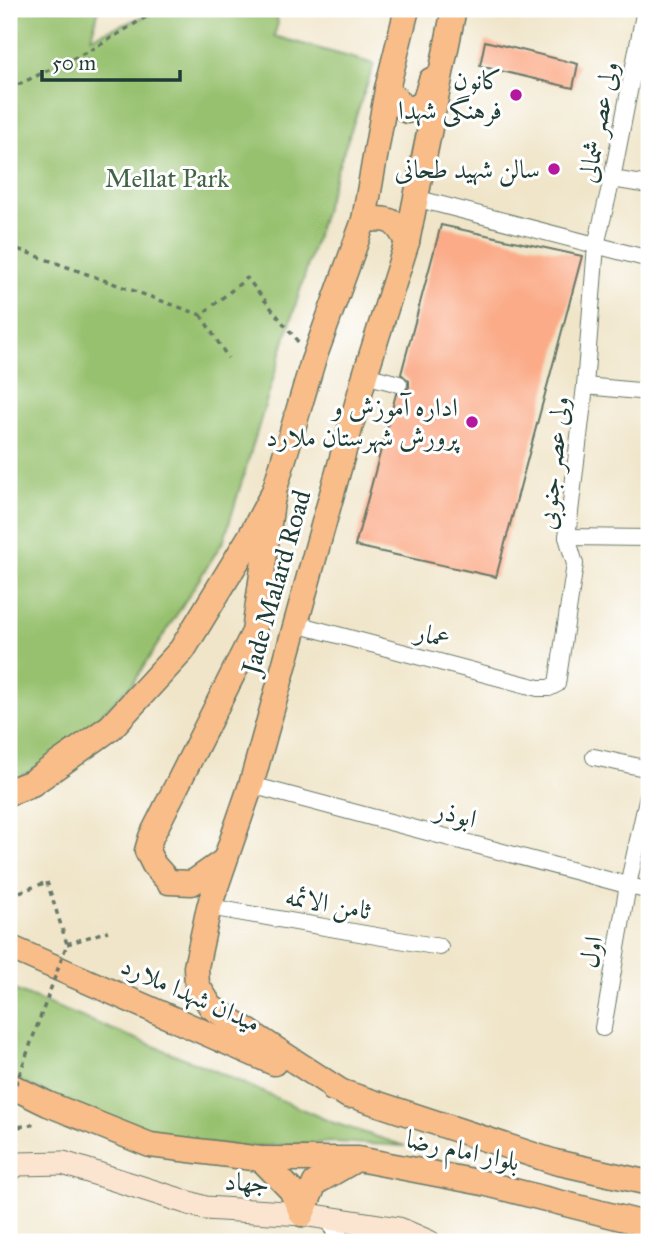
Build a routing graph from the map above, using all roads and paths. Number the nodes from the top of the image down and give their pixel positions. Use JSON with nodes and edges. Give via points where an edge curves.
{"nodes":[{"id":1,"x":159,"y":9,"type":"edge"},
{"id":2,"x":407,"y":9,"type":"edge"},
{"id":3,"x":454,"y":9,"type":"edge"},
{"id":4,"x":645,"y":9,"type":"edge"},
{"id":5,"x":9,"y":89,"type":"edge"},
{"id":6,"x":387,"y":89,"type":"junction"},
{"id":7,"x":612,"y":179,"type":"junction"},
{"id":8,"x":649,"y":185,"type":"edge"},
{"id":9,"x":415,"y":198,"type":"junction"},
{"id":10,"x":364,"y":220,"type":"junction"},
{"id":11,"x":407,"y":242,"type":"junction"},
{"id":12,"x":596,"y":245,"type":"junction"},
{"id":13,"x":9,"y":246,"type":"edge"},
{"id":14,"x":649,"y":258,"type":"edge"},
{"id":15,"x":201,"y":315,"type":"junction"},
{"id":16,"x":228,"y":358,"type":"dead end"},
{"id":17,"x":313,"y":361,"type":"junction"},
{"id":18,"x":365,"y":375,"type":"junction"},
{"id":19,"x":399,"y":384,"type":"dead end"},
{"id":20,"x":585,"y":386,"type":"junction"},
{"id":21,"x":649,"y":392,"type":"edge"},
{"id":22,"x":273,"y":495,"type":"junction"},
{"id":23,"x":567,"y":537,"type":"junction"},
{"id":24,"x":649,"y":538,"type":"edge"},
{"id":25,"x":296,"y":624,"type":"junction"},
{"id":26,"x":556,"y":684,"type":"joint"},
{"id":27,"x":594,"y":757,"type":"dead end"},
{"id":28,"x":649,"y":769,"type":"edge"},
{"id":29,"x":251,"y":785,"type":"junction"},
{"id":30,"x":649,"y":791,"type":"edge"},
{"id":31,"x":9,"y":792,"type":"edge"},
{"id":32,"x":222,"y":862,"type":"junction"},
{"id":33,"x":9,"y":881,"type":"edge"},
{"id":34,"x":628,"y":885,"type":"junction"},
{"id":35,"x":649,"y":891,"type":"edge"},
{"id":36,"x":209,"y":907,"type":"junction"},
{"id":37,"x":108,"y":931,"type":"dead end"},
{"id":38,"x":67,"y":944,"type":"junction"},
{"id":39,"x":9,"y":947,"type":"edge"},
{"id":40,"x":440,"y":947,"type":"dead end"},
{"id":41,"x":603,"y":1028,"type":"dead end"},
{"id":42,"x":9,"y":1085,"type":"edge"},
{"id":43,"x":348,"y":1096,"type":"junction"},
{"id":44,"x":9,"y":1103,"type":"edge"},
{"id":45,"x":31,"y":1125,"type":"dead end"},
{"id":46,"x":9,"y":1128,"type":"edge"},
{"id":47,"x":261,"y":1158,"type":"junction"},
{"id":48,"x":358,"y":1159,"type":"junction"},
{"id":49,"x":9,"y":1170,"type":"edge"},
{"id":50,"x":649,"y":1183,"type":"edge"},
{"id":51,"x":302,"y":1214,"type":"junction"},
{"id":52,"x":331,"y":1220,"type":"junction"},
{"id":53,"x":649,"y":1225,"type":"edge"},
{"id":54,"x":395,"y":1236,"type":"edge"},
{"id":55,"x":340,"y":1242,"type":"edge"},
{"id":56,"x":429,"y":1242,"type":"edge"}],
"edges":[{"from":1,"to":5,"type":"path","via":[[95,48]]},
{"from":2,"to":6,"type":"main road","name":"Jade Malard Road"},
{"from":3,"to":6,"type":"main road","via":[[424,103],[407,111]]},
{"from":3,"to":9,"type":"main road","name":"Jade Malard Road"},
{"from":4,"to":7,"type":"street","name":"ولی عصر شمالی"},
{"from":6,"to":10,"type":"main road","name":"Jade Malard Road"},
{"from":7,"to":8,"type":"street"},
{"from":7,"to":12,"type":"street","name":"ولی عصر شمالی"},
{"from":9,"to":11,"type":"main road","name":"Jade Malard Road"},
{"from":9,"to":12,"type":"street"},
{"from":10,"to":11,"type":"main road","via":[[386,218],[399,226]]},
{"from":10,"to":17,"type":"main road","name":"Jade Malard Road"},
{"from":11,"to":18,"type":"main road","name":"Jade Malard Road"},
{"from":12,"to":14,"type":"street"},
{"from":12,"to":20,"type":"street","name":"ولی عصر جنوبی"},
{"from":13,"to":15,"type":"path"},
{"from":15,"to":16,"type":"path"},
{"from":15,"to":17,"type":"path","via":[[247,278]]},
{"from":17,"to":22,"type":"main road","name":"Jade Malard Road"},
{"from":18,"to":19,"type":"street"},
{"from":18,"to":25,"type":"main road","name":"Jade Malard Road"},
{"from":20,"to":21,"type":"street"},
{"from":20,"to":23,"type":"street","name":"ولی عصر جنوبی"},
{"from":22,"to":31,"type":"highway","via":[[182,650],[111,727],[32,783]]},
{"from":22,"to":32,"type":"main road","name":"Jade Malard Road","via":[[254,632],[147,851],[169,882],[192,883]]},
{"from":23,"to":24,"type":"street"},
{"from":23,"to":26,"type":"street","name":"ولی عصر جنوبی","via":[[575,564]]},
{"from":25,"to":26,"type":"street","name":"عمار","via":[[538,688]]},
{"from":25,"to":29,"type":"main road","name":"Jade Malard Road"},
{"from":27,"to":28,"type":"street"},
{"from":29,"to":32,"type":"main road","name":"Jade Malard Road"},
{"from":29,"to":34,"type":"street","name":"ابوذر"},
{"from":30,"to":34,"type":"street","name":"اول"},
{"from":32,"to":36,"type":"main road","name":"Jade Malard Road"},
{"from":33,"to":38,"type":"path","bridge":true,"via":[[14,894],[47,882]]},
{"from":34,"to":35,"type":"street","name":"ابوذر"},
{"from":34,"to":41,"type":"street","name":"اول"},
{"from":36,"to":40,"type":"street","name":"ثامن الائمه"},
{"from":36,"to":43,"type":"main road","name":"Jade Malard Road","via":[[196,967],[197,985],[211,1007]]},
{"from":37,"to":38,"type":"path"},
{"from":38,"to":44,"type":"path","bridge":true},
{"from":39,"to":43,"type":"main road","name":"میدان شهدا ملارد"},
{"from":42,"to":47,"type":"main road","via":[[150,1145]]},
{"from":43,"to":50,"type":"main road","name":"بلوار امام رضا","via":[[555,1162]]},
{"from":45,"to":46,"type":"path"},
{"from":47,"to":48,"type":"main road","name":"بلوار امام رضا"},
{"from":47,"to":51,"type":"main road","via":[[291,1190]]},
{"from":48,"to":51,"type":"main road","via":[[315,1183]]},
{"from":48,"to":53,"type":"main road","name":"بلوار امام رضا","via":[[483,1183]]},
{"from":49,"to":51,"type":"main road","name":"جهاد","via":[[18,1164],[63,1163],[205,1208]]},
{"from":51,"to":52,"type":"main road","name":"جهاد"},
{"from":52,"to":54,"type":"main road","name":"جهاد"},
{"from":52,"to":55,"type":"street"},
{"from":54,"to":56,"type":"main road","name":"جهاد"}]}
